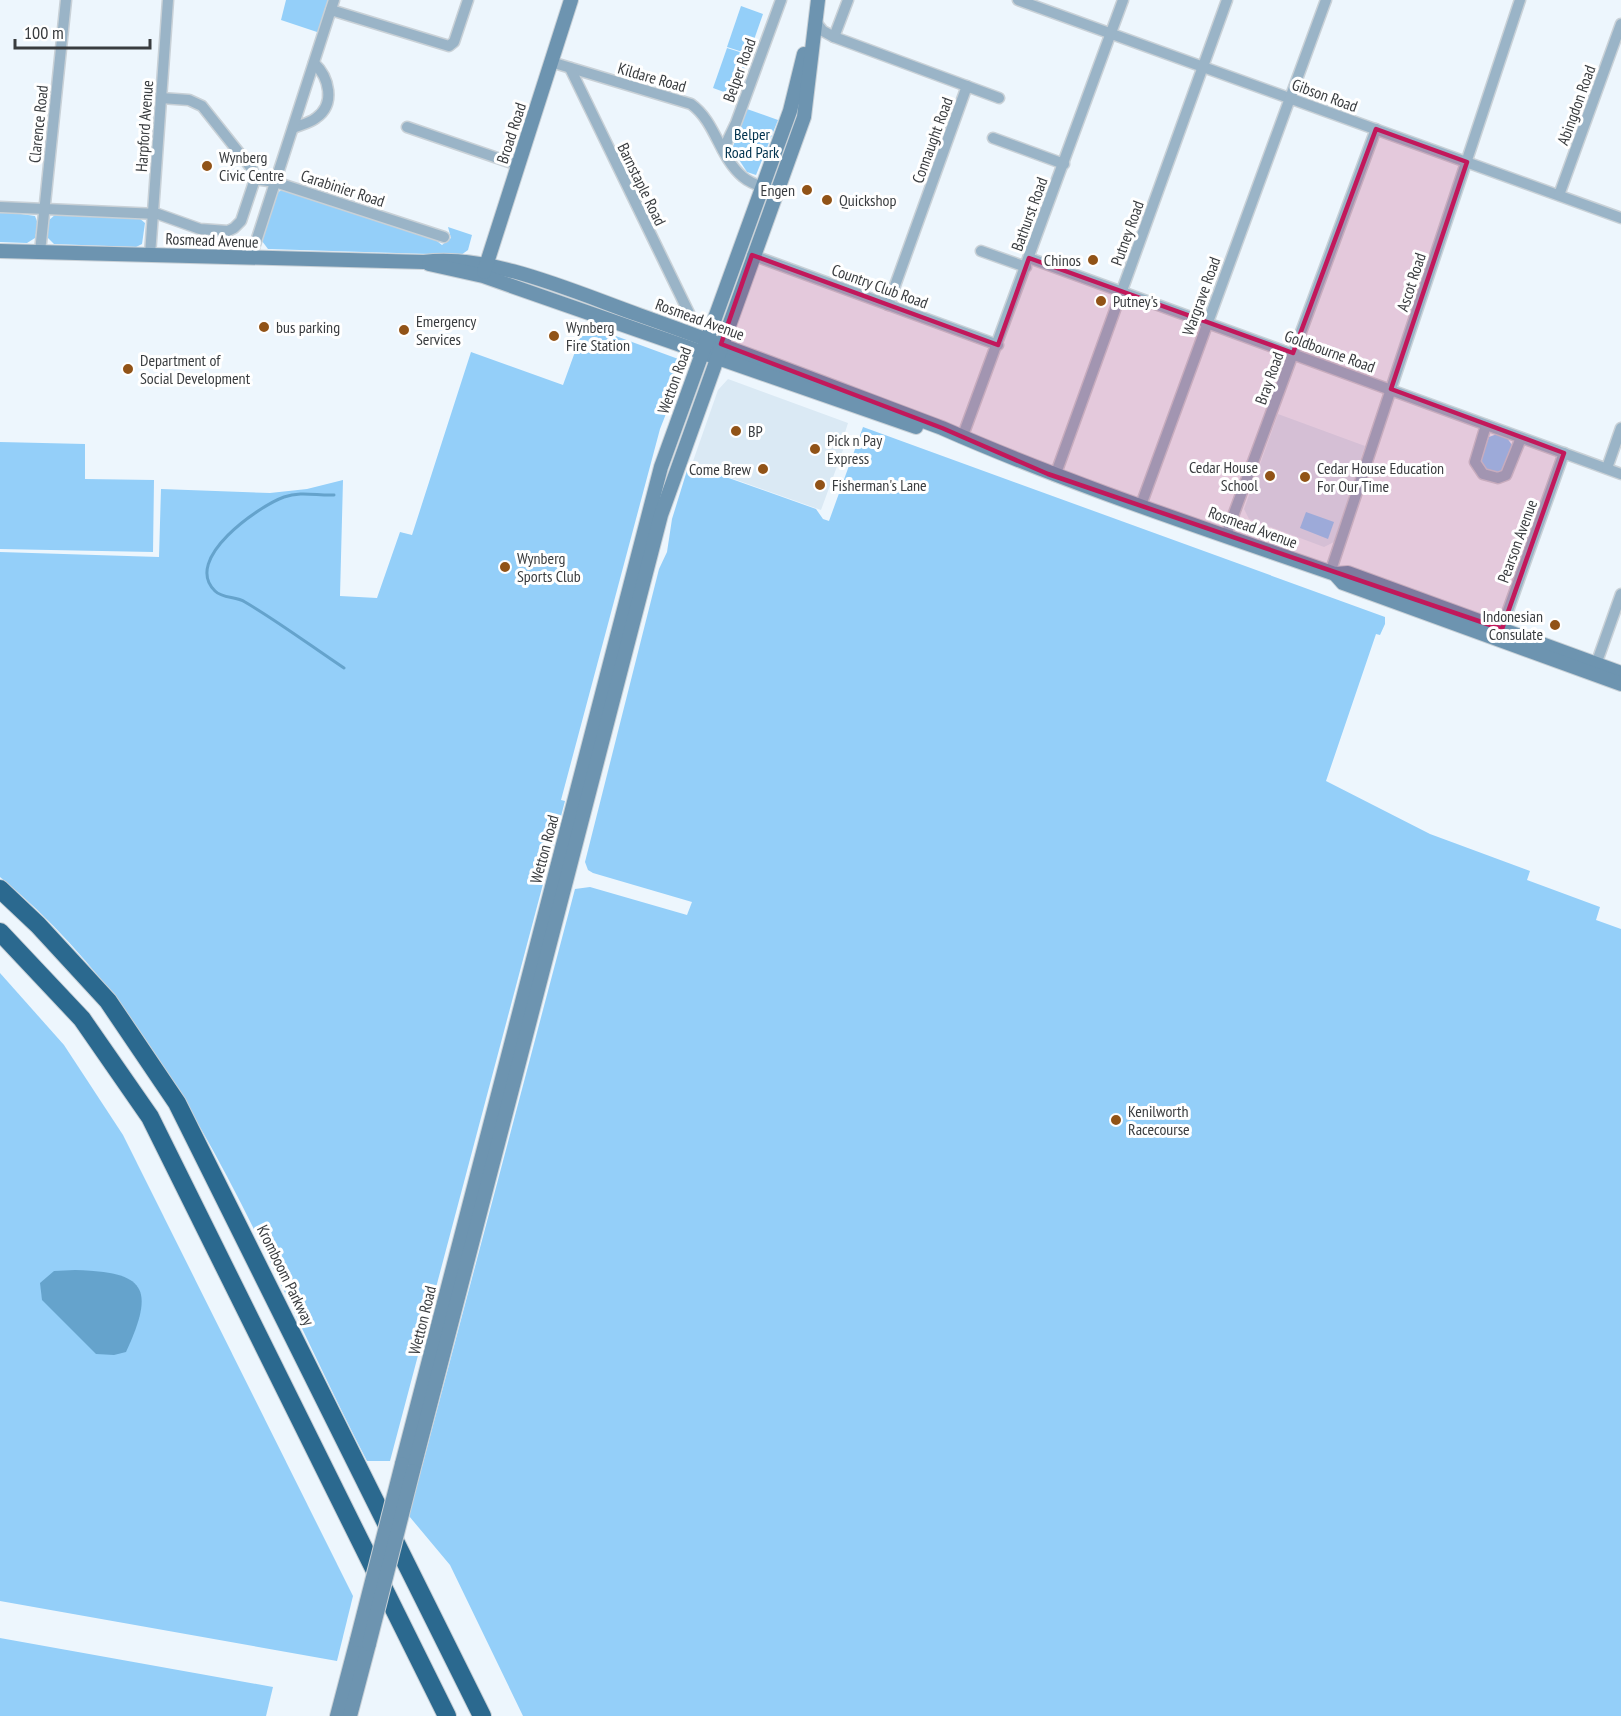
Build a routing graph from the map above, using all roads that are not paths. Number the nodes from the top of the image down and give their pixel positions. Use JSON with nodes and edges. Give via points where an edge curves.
{"nodes":[{"id":1,"x":66,"y":0,"type":"edge"},
{"id":2,"x":168,"y":0,"type":"edge"},
{"id":3,"x":468,"y":0,"type":"edge"},
{"id":4,"x":571,"y":0,"type":"edge"},
{"id":5,"x":781,"y":0,"type":"edge"},
{"id":6,"x":848,"y":0,"type":"edge"},
{"id":7,"x":1018,"y":0,"type":"edge"},
{"id":8,"x":1123,"y":0,"type":"edge"},
{"id":9,"x":1227,"y":0,"type":"edge"},
{"id":10,"x":1326,"y":0,"type":"edge"},
{"id":11,"x":1520,"y":0,"type":"edge"},
{"id":12,"x":818,"y":1,"type":"edge"},
{"id":13,"x":333,"y":5,"type":"edge"},
{"id":14,"x":815,"y":21,"type":"junction"},
{"id":15,"x":1621,"y":24,"type":"edge"},
{"id":16,"x":1111,"y":33,"type":"junction"},
{"id":17,"x":834,"y":37,"type":"junction"},
{"id":18,"x":812,"y":39,"type":"junction"},
{"id":19,"x":551,"y":62,"type":"junction"},
{"id":20,"x":314,"y":63,"type":"junction"},
{"id":21,"x":1202,"y":67,"type":"junction"},
{"id":22,"x":570,"y":68,"type":"junction"},
{"id":23,"x":967,"y":86,"type":"junction"},
{"id":24,"x":161,"y":98,"type":"junction"},
{"id":25,"x":999,"y":98,"type":"dead end"},
{"id":26,"x":1290,"y":98,"type":"junction"},
{"id":27,"x":407,"y":127,"type":"dead end"},
{"id":28,"x":293,"y":128,"type":"junction"},
{"id":29,"x":1376,"y":129,"type":"junction"},
{"id":30,"x":993,"y":138,"type":"dead end"},
{"id":31,"x":723,"y":150,"type":"junction"},
{"id":32,"x":1467,"y":162,"type":"junction"},
{"id":33,"x":1064,"y":164,"type":"junction"},
{"id":34,"x":518,"y":165,"type":"junction"},
{"id":35,"x":255,"y":179,"type":"junction"},
{"id":36,"x":275,"y":182,"type":"junction"},
{"id":37,"x":763,"y":186,"type":"junction"},
{"id":38,"x":777,"y":192,"type":"junction"},
{"id":39,"x":1559,"y":195,"type":"junction"},
{"id":40,"x":0,"y":207,"type":"edge"},
{"id":41,"x":44,"y":209,"type":"junction"},
{"id":42,"x":153,"y":214,"type":"junction"},
{"id":43,"x":1621,"y":218,"type":"edge"},
{"id":44,"x":444,"y":237,"type":"dead end"},
{"id":45,"x":0,"y":251,"type":"edge"},
{"id":46,"x":981,"y":251,"type":"dead end"},
{"id":47,"x":40,"y":252,"type":"junction"},
{"id":48,"x":150,"y":255,"type":"junction"},
{"id":49,"x":752,"y":255,"type":"junction"},
{"id":50,"x":250,"y":257,"type":"junction"},
{"id":51,"x":1028,"y":262,"type":"junction"},
{"id":52,"x":485,"y":270,"type":"junction"},
{"id":53,"x":1122,"y":291,"type":"junction"},
{"id":54,"x":888,"y":305,"type":"junction"},
{"id":55,"x":689,"y":313,"type":"dead end"},
{"id":56,"x":1207,"y":323,"type":"junction"},
{"id":57,"x":704,"y":345,"type":"junction"},
{"id":58,"x":998,"y":345,"type":"junction"},
{"id":59,"x":719,"y":350,"type":"junction"},
{"id":60,"x":1293,"y":354,"type":"junction"},
{"id":61,"x":1391,"y":389,"type":"junction"},
{"id":62,"x":1486,"y":425,"type":"junction"},
{"id":63,"x":1621,"y":428,"type":"edge"},
{"id":64,"x":960,"y":437,"type":"junction"},
{"id":65,"x":1521,"y":438,"type":"junction"},
{"id":66,"x":1564,"y":453,"type":"junction"},
{"id":67,"x":1607,"y":468,"type":"junction"},
{"id":68,"x":1621,"y":474,"type":"edge"},
{"id":69,"x":1055,"y":476,"type":"junction"},
{"id":70,"x":1141,"y":505,"type":"junction"},
{"id":71,"x":1226,"y":535,"type":"junction"},
{"id":72,"x":1332,"y":574,"type":"junction"},
{"id":73,"x":1621,"y":594,"type":"edge"},
{"id":74,"x":1500,"y":634,"type":"junction"},
{"id":75,"x":1594,"y":669,"type":"junction"},
{"id":76,"x":1621,"y":673,"type":"edge"},
{"id":77,"x":1621,"y":684,"type":"edge"},
{"id":78,"x":0,"y":889,"type":"edge"},
{"id":79,"x":0,"y":932,"type":"edge"},
{"id":80,"x":407,"y":1468,"type":"junction"},
{"id":81,"x":363,"y":1642,"type":"junction"},
{"id":82,"x":337,"y":1716,"type":"edge"},
{"id":83,"x":350,"y":1716,"type":"edge"},
{"id":84,"x":447,"y":1716,"type":"edge"},
{"id":85,"x":482,"y":1716,"type":"edge"}],
"edges":[{"from":1,"to":41,"type":"street","name":"Clarence Road"},
{"from":2,"to":24,"type":"street","name":"Harpford Avenue"},
{"from":3,"to":13,"type":"street","via":[[454,42],[449,46]]},
{"from":4,"to":19,"type":"main road","name":"Broad Road"},
{"from":5,"to":31,"type":"street","name":"Belper Road"},
{"from":6,"to":17,"type":"street"},
{"from":7,"to":16,"type":"street","name":"Gibson Road"},
{"from":8,"to":16,"type":"street","name":"Bathurst Road"},
{"from":9,"to":21,"type":"street","name":"Putney Road"},
{"from":10,"to":26,"type":"street","name":"Wargrave Road"},
{"from":11,"to":32,"type":"street","name":"Ascot Road"},
{"from":12,"to":14,"type":"main road","name":"Wetton Road"},
{"from":12,"to":37,"type":"main road","name":"Wetton Road","via":[[790,111]]},
{"from":13,"to":20,"type":"street"},
{"from":14,"to":17,"type":"street","name":"Connaught Road"},
{"from":14,"to":18,"type":"main road","name":"Wetton Road"},
{"from":15,"to":39,"type":"street","name":"Abingdon Road"},
{"from":16,"to":21,"type":"street","name":"Gibson Road"},
{"from":16,"to":33,"type":"street","name":"Bathurst Road"},
{"from":17,"to":18,"type":"street","name":"Connaught Road"},
{"from":17,"to":23,"type":"street","name":"Connaught Road"},
{"from":18,"to":38,"type":"main road","name":"Wetton Road","via":[[804,117]]},
{"from":19,"to":22,"type":"street","name":"Kildare Road"},
{"from":19,"to":34,"type":"main road","name":"Broad Road"},
{"from":20,"to":28,"type":"street"},
{"from":20,"to":28,"type":"street","via":[[329,85],[323,111],[314,120]]},
{"from":21,"to":26,"type":"street","name":"Gibson Road"},
{"from":21,"to":53,"type":"street","name":"Putney Road"},
{"from":22,"to":31,"type":"street","name":"Kildare Road","via":[[691,104],[706,117]]},
{"from":22,"to":55,"type":"street","name":"Barnstaple Road"},
{"from":23,"to":25,"type":"street","name":"Connaught Road"},
{"from":23,"to":54,"type":"street","name":"Connaught Road"},
{"from":24,"to":35,"type":"street","via":[[189,100],[202,106],[252,169]]},
{"from":24,"to":42,"type":"street","name":"Harpford Avenue"},
{"from":26,"to":29,"type":"street","name":"Gibson Road"},
{"from":26,"to":56,"type":"street","name":"Wargrave Road"},
{"from":27,"to":34,"type":"street"},
{"from":28,"to":36,"type":"street"},
{"from":29,"to":32,"type":"street","name":"Gibson Road"},
{"from":29,"to":60,"type":"street","name":"Bray Road"},
{"from":30,"to":33,"type":"street"},
{"from":31,"to":37,"type":"street","name":"Kildare Road","via":[[738,173]]},
{"from":32,"to":39,"type":"street","name":"Gibson Road"},
{"from":32,"to":61,"type":"street","name":"Ascot Road"},
{"from":33,"to":51,"type":"street","name":"Bathurst Road"},
{"from":34,"to":52,"type":"main road","name":"Broad Road"},
{"from":35,"to":36,"type":"street","name":"Carabinier Road"},
{"from":35,"to":42,"type":"street","name":"Rosmead Avenue","via":[[241,221],[231,230],[200,229]]},
{"from":36,"to":44,"type":"street","name":"Carabinier Road"},
{"from":36,"to":50,"type":"street"},
{"from":37,"to":38,"type":"street","name":"Kildare Road"},
{"from":37,"to":57,"type":"main road","name":"Wetton Road"},
{"from":38,"to":49,"type":"main road","name":"Wetton Road"},
{"from":39,"to":43,"type":"street","name":"Gibson Road"},
{"from":40,"to":41,"type":"street","name":"Rosmead Avenue"},
{"from":41,"to":42,"type":"street","name":"Rosmead Avenue"},
{"from":41,"to":47,"type":"street","name":"Clarence Road"},
{"from":42,"to":48,"type":"street","name":"Harpford Avenue"},
{"from":45,"to":47,"type":"main road","name":"Rosmead Avenue"},
{"from":46,"to":51,"type":"street","name":"Goldbourne Road"},
{"from":47,"to":48,"type":"main road","name":"Rosmead Avenue"},
{"from":48,"to":50,"type":"main road","name":"Rosmead Avenue"},
{"from":49,"to":54,"type":"street","name":"Country Club Road"},
{"from":49,"to":59,"type":"main road","name":"Wetton Road"},
{"from":50,"to":52,"type":"main road","name":"Rosmead Avenue","via":[[424,262],[444,259]]},
{"from":51,"to":53,"type":"street","name":"Goldbourne Road"},
{"from":51,"to":58,"type":"street","name":"Bathurst Road"},
{"from":52,"to":57,"type":"main road","name":"Rosmead Avenue","via":[[567,290]]},
{"from":53,"to":56,"type":"street","name":"Goldbourne Road"},
{"from":53,"to":69,"type":"street","name":"Putney Road"},
{"from":54,"to":58,"type":"street","name":"Country Club Road"},
{"from":56,"to":60,"type":"street","name":"Goldbourne Road"},
{"from":56,"to":70,"type":"street","name":"Wargrave Road"},
{"from":57,"to":59,"type":"main road","name":"Rosmead Avenue"},
{"from":57,"to":80,"type":"main road","name":"Wetton Road","via":[[661,467]]},
{"from":58,"to":64,"type":"street","name":"Bathurst Road"},
{"from":59,"to":64,"type":"main road","name":"Rosmead Avenue"},
{"from":59,"to":80,"type":"main road","name":"Wetton Road","via":[[659,525]]},
{"from":60,"to":61,"type":"street","name":"Goldbourne Road"},
{"from":60,"to":71,"type":"street","name":"Bray Road"},
{"from":61,"to":62,"type":"street","name":"Goldbourne Road"},
{"from":61,"to":72,"type":"street","name":"Ascot Road"},
{"from":62,"to":65,"type":"street","name":"Goldbourne Road"},
{"from":62,"to":65,"type":"street","via":[[1475,462],[1483,474],[1498,478],[1506,475]]},
{"from":63,"to":67,"type":"street"},
{"from":64,"to":69,"type":"main road","name":"Rosmead Avenue"},
{"from":65,"to":66,"type":"street","name":"Goldbourne Road"},
{"from":66,"to":67,"type":"street","name":"Goldbourne Road"},
{"from":66,"to":74,"type":"street","name":"Pearson Avenue"},
{"from":67,"to":68,"type":"street","name":"Goldbourne Road"},
{"from":69,"to":70,"type":"main road","name":"Rosmead Avenue"},
{"from":70,"to":71,"type":"main road","name":"Rosmead Avenue"},
{"from":71,"to":72,"type":"main road","name":"Rosmead Avenue"},
{"from":72,"to":74,"type":"main road","name":"Rosmead Avenue","via":[[1348,573]]},
{"from":73,"to":75,"type":"street"},
{"from":74,"to":75,"type":"main road","name":"Rosmead Avenue"},
{"from":75,"to":76,"type":"main road","name":"Rosmead Avenue"},
{"from":75,"to":77,"type":"main road","name":"Rosmead Avenue"},
{"from":78,"to":85,"type":"highway","name":"Kromboom Parkway","via":[[47,933],[108,1001],[177,1102]]},
{"from":79,"to":84,"type":"highway","via":[[82,1019],[150,1117]]},
{"from":80,"to":81,"type":"main road","name":"Wetton Road","bridge":true},
{"from":81,"to":82,"type":"main road","name":"Wetton Road"},
{"from":81,"to":83,"type":"main road","name":"Wetton Road"}]}
